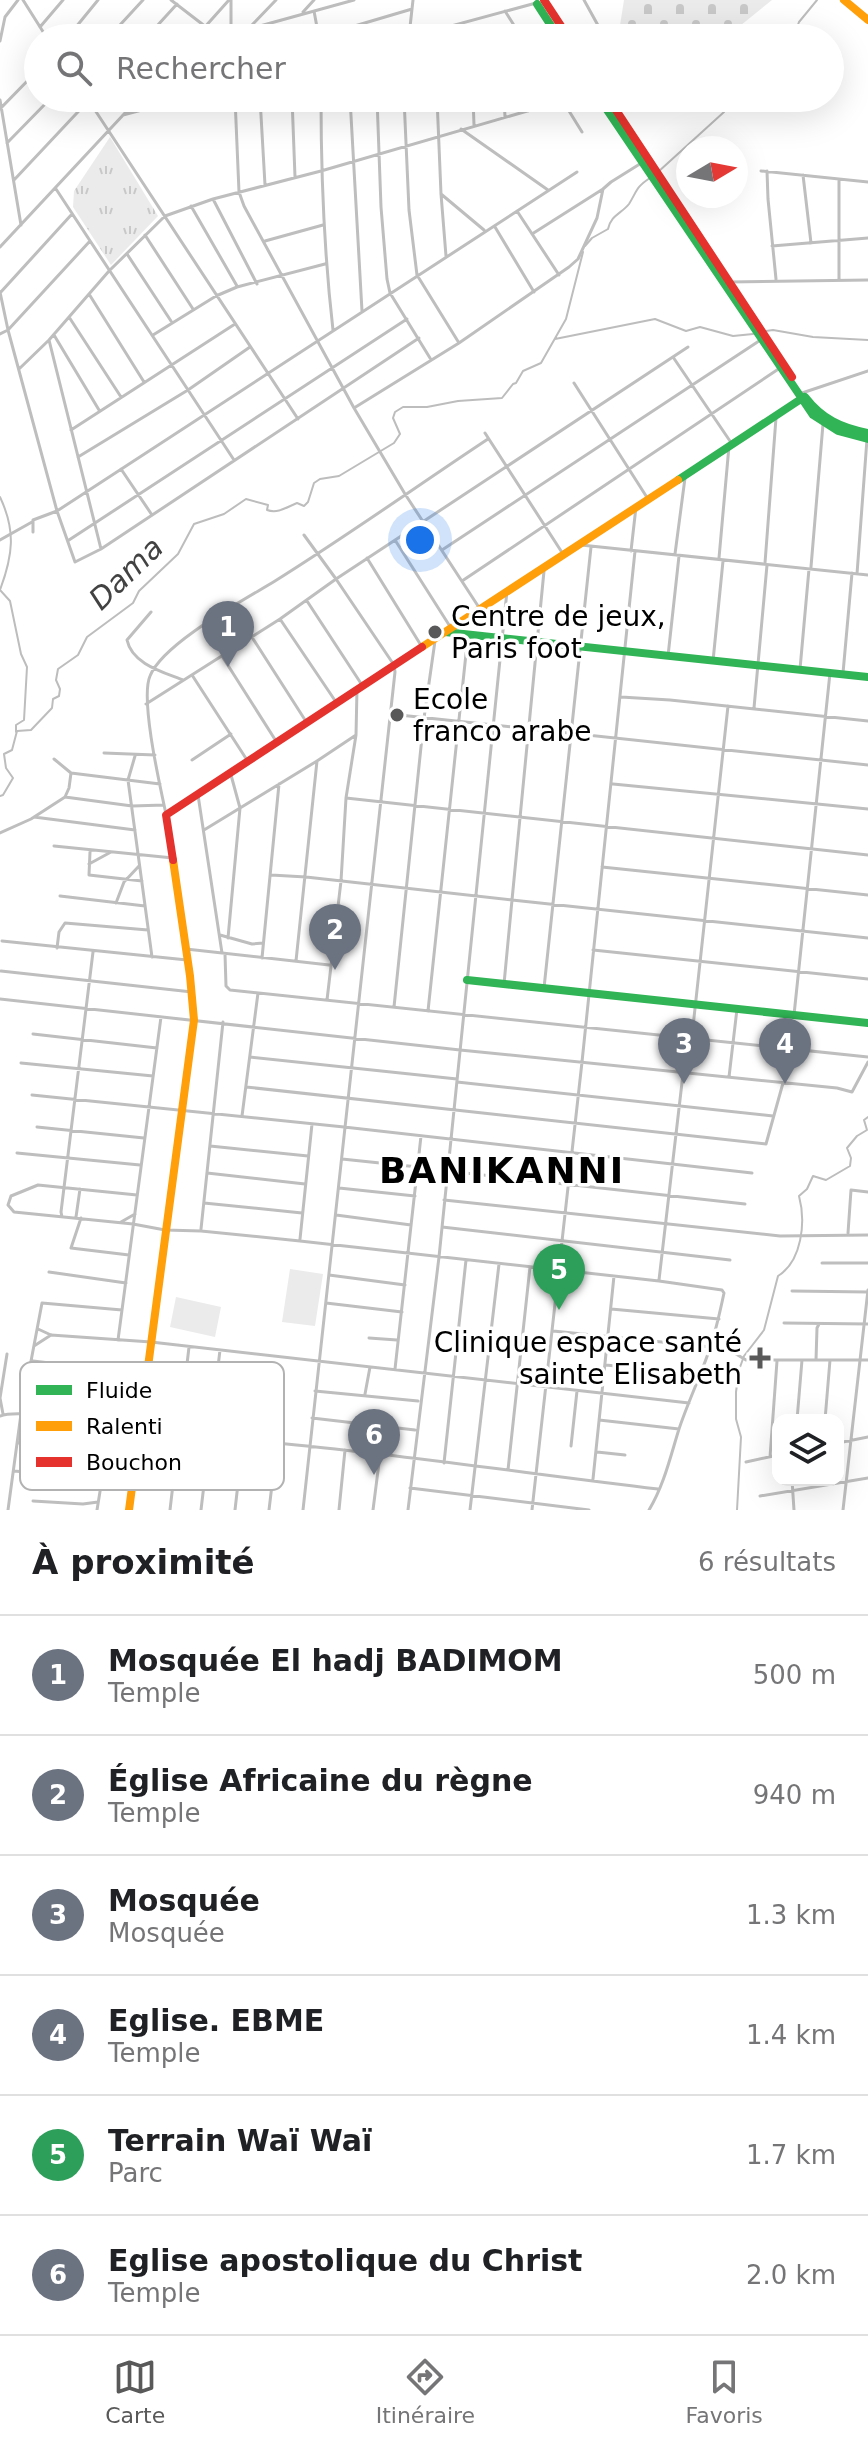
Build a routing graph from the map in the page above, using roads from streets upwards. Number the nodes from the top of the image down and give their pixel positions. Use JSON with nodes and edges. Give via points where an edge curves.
{"nodes":[{"id":1,"x":20,"y":0,"type":"edge"},
{"id":2,"x":63,"y":0,"type":"edge"},
{"id":3,"x":98,"y":0,"type":"edge"},
{"id":4,"x":143,"y":0,"type":"edge"},
{"id":5,"x":171,"y":0,"type":"edge"},
{"id":6,"x":230,"y":0,"type":"edge"},
{"id":7,"x":276,"y":0,"type":"edge"},
{"id":8,"x":314,"y":0,"type":"edge"},
{"id":9,"x":354,"y":0,"type":"edge"},
{"id":10,"x":413,"y":0,"type":"edge"},
{"id":11,"x":584,"y":0,"type":"edge"},
{"id":12,"x":844,"y":0,"type":"edge"},
{"id":13,"x":851,"y":0,"type":"edge"},
{"id":14,"x":539,"y":1,"type":"edge"},
{"id":15,"x":177,"y":4,"type":"junction"},
{"id":16,"x":412,"y":9,"type":"junction"},
{"id":17,"x":314,"y":11,"type":"junction"},
{"id":18,"x":505,"y":11,"type":"junction"},
{"id":19,"x":301,"y":14,"type":"junction"},
{"id":20,"x":868,"y":17,"type":"edge"},
{"id":21,"x":38,"y":24,"type":"edge"},
{"id":22,"x":43,"y":24,"type":"edge"},
{"id":23,"x":78,"y":24,"type":"edge"},
{"id":24,"x":121,"y":24,"type":"edge"},
{"id":25,"x":159,"y":24,"type":"edge"},
{"id":26,"x":202,"y":24,"type":"edge"},
{"id":27,"x":209,"y":24,"type":"edge"},
{"id":28,"x":231,"y":24,"type":"edge"},
{"id":29,"x":254,"y":24,"type":"edge"},
{"id":30,"x":266,"y":24,"type":"edge"},
{"id":31,"x":315,"y":24,"type":"edge"},
{"id":32,"x":363,"y":24,"type":"edge"},
{"id":33,"x":410,"y":24,"type":"edge"},
{"id":34,"x":458,"y":24,"type":"edge"},
{"id":35,"x":513,"y":24,"type":"edge"},
{"id":36,"x":551,"y":24,"type":"edge"},
{"id":37,"x":558,"y":24,"type":"edge"},
{"id":38,"x":597,"y":24,"type":"edge"},
{"id":39,"x":0,"y":41,"type":"edge"},
{"id":40,"x":24,"y":84,"type":"edge"},
{"id":41,"x":0,"y":100,"type":"edge"},
{"id":42,"x":0,"y":109,"type":"edge"},
{"id":43,"x":37,"y":112,"type":"edge"},
{"id":44,"x":77,"y":112,"type":"edge"},
{"id":45,"x":98,"y":112,"type":"edge"},
{"id":46,"x":126,"y":112,"type":"edge"},
{"id":47,"x":134,"y":112,"type":"edge"},
{"id":48,"x":236,"y":112,"type":"edge"},
{"id":49,"x":261,"y":112,"type":"edge"},
{"id":50,"x":293,"y":112,"type":"edge"},
{"id":51,"x":321,"y":112,"type":"edge"},
{"id":52,"x":351,"y":112,"type":"edge"},
{"id":53,"x":378,"y":112,"type":"edge"},
{"id":54,"x":405,"y":112,"type":"edge"},
{"id":55,"x":438,"y":112,"type":"edge"},
{"id":56,"x":474,"y":112,"type":"edge"},
{"id":57,"x":505,"y":112,"type":"edge"},
{"id":58,"x":524,"y":112,"type":"edge"},
{"id":59,"x":569,"y":112,"type":"edge"},
{"id":60,"x":609,"y":112,"type":"edge"},
{"id":61,"x":616,"y":112,"type":"edge"},
{"id":62,"x":123,"y":115,"type":"junction"},
{"id":63,"x":505,"y":117,"type":"junction"},
{"id":64,"x":474,"y":125,"type":"junction"},
{"id":65,"x":461,"y":129,"type":"junction"},
{"id":66,"x":110,"y":130,"type":"junction"},
{"id":67,"x":582,"y":132,"type":"dead end"},
{"id":68,"x":439,"y":136,"type":"junction"},
{"id":69,"x":7,"y":143,"type":"junction"},
{"id":70,"x":407,"y":145,"type":"junction"},
{"id":71,"x":379,"y":154,"type":"junction"},
{"id":72,"x":645,"y":160,"type":"junction"},
{"id":73,"x":353,"y":162,"type":"junction"},
{"id":74,"x":321,"y":171,"type":"junction"},
{"id":75,"x":761,"y":171,"type":"dead end"},
{"id":76,"x":767,"y":171,"type":"junction"},
{"id":77,"x":577,"y":172,"type":"dead end"},
{"id":78,"x":803,"y":175,"type":"junction"},
{"id":79,"x":295,"y":177,"type":"junction"},
{"id":80,"x":839,"y":179,"type":"junction"},
{"id":81,"x":13,"y":181,"type":"junction"},
{"id":82,"x":868,"y":182,"type":"edge"},
{"id":83,"x":265,"y":185,"type":"junction"},
{"id":84,"x":56,"y":189,"type":"junction"},
{"id":85,"x":603,"y":189,"type":"junction"},
{"id":86,"x":548,"y":190,"type":"junction"},
{"id":87,"x":239,"y":192,"type":"junction"},
{"id":88,"x":441,"y":194,"type":"junction"},
{"id":89,"x":213,"y":199,"type":"junction"},
{"id":90,"x":191,"y":206,"type":"junction"},
{"id":91,"x":517,"y":211,"type":"junction"},
{"id":92,"x":72,"y":214,"type":"junction"},
{"id":93,"x":165,"y":216,"type":"junction"},
{"id":94,"x":21,"y":225,"type":"junction"},
{"id":95,"x":323,"y":225,"type":"junction"},
{"id":96,"x":494,"y":226,"type":"junction"},
{"id":97,"x":485,"y":231,"type":"junction"},
{"id":98,"x":532,"y":234,"type":"junction"},
{"id":99,"x":145,"y":235,"type":"junction"},
{"id":100,"x":868,"y":238,"type":"edge"},
{"id":101,"x":90,"y":241,"type":"junction"},
{"id":102,"x":265,"y":241,"type":"junction"},
{"id":103,"x":839,"y":241,"type":"junction"},
{"id":104,"x":811,"y":243,"type":"junction"},
{"id":105,"x":772,"y":246,"type":"junction"},
{"id":106,"x":0,"y":247,"type":"edge"},
{"id":107,"x":127,"y":254,"type":"junction"},
{"id":108,"x":446,"y":256,"type":"junction"},
{"id":109,"x":325,"y":264,"type":"junction"},
{"id":110,"x":109,"y":271,"type":"junction"},
{"id":111,"x":417,"y":275,"type":"junction"},
{"id":112,"x":559,"y":275,"type":"junction"},
{"id":113,"x":283,"y":276,"type":"junction"},
{"id":114,"x":776,"y":279,"type":"junction"},
{"id":115,"x":839,"y":280,"type":"junction"},
{"id":116,"x":868,"y":280,"type":"edge"},
{"id":117,"x":727,"y":282,"type":"junction"},
{"id":118,"x":257,"y":284,"type":"junction"},
{"id":119,"x":237,"y":287,"type":"junction"},
{"id":120,"x":534,"y":292,"type":"junction"},
{"id":121,"x":0,"y":293,"type":"edge"},
{"id":122,"x":390,"y":293,"type":"junction"},
{"id":123,"x":89,"y":294,"type":"junction"},
{"id":124,"x":216,"y":296,"type":"junction"},
{"id":125,"x":1,"y":300,"type":"edge"},
{"id":126,"x":193,"y":309,"type":"junction"},
{"id":127,"x":362,"y":311,"type":"junction"},
{"id":128,"x":69,"y":317,"type":"junction"},
{"id":129,"x":407,"y":319,"type":"junction"},
{"id":130,"x":172,"y":323,"type":"junction"},
{"id":131,"x":235,"y":324,"type":"junction"},
{"id":132,"x":8,"y":330,"type":"junction"},
{"id":133,"x":333,"y":330,"type":"junction"},
{"id":134,"x":0,"y":334,"type":"edge"},
{"id":135,"x":54,"y":335,"type":"junction"},
{"id":136,"x":152,"y":336,"type":"junction"},
{"id":137,"x":419,"y":338,"type":"junction"},
{"id":138,"x":763,"y":338,"type":"junction"},
{"id":139,"x":49,"y":340,"type":"junction"},
{"id":140,"x":316,"y":341,"type":"junction"},
{"id":141,"x":459,"y":343,"type":"junction"},
{"id":142,"x":250,"y":347,"type":"junction"},
{"id":143,"x":688,"y":347,"type":"dead end"},
{"id":144,"x":673,"y":357,"type":"junction"},
{"id":145,"x":431,"y":359,"type":"junction"},
{"id":146,"x":171,"y":365,"type":"junction"},
{"id":147,"x":780,"y":368,"type":"junction"},
{"id":148,"x":19,"y":369,"type":"junction"},
{"id":149,"x":332,"y":369,"type":"junction"},
{"id":150,"x":868,"y":371,"type":"edge"},
{"id":151,"x":267,"y":373,"type":"junction"},
{"id":152,"x":144,"y":382,"type":"junction"},
{"id":153,"x":574,"y":383,"type":"dead end"},
{"id":154,"x":692,"y":387,"type":"junction"},
{"id":155,"x":188,"y":390,"type":"junction"},
{"id":156,"x":343,"y":390,"type":"junction"},
{"id":157,"x":803,"y":396,"type":"junction"},
{"id":158,"x":121,"y":397,"type":"junction"},
{"id":159,"x":285,"y":400,"type":"junction"},
{"id":160,"x":354,"y":408,"type":"junction"},
{"id":161,"x":100,"y":411,"type":"junction"},
{"id":162,"x":592,"y":411,"type":"junction"},
{"id":163,"x":712,"y":414,"type":"junction"},
{"id":164,"x":204,"y":415,"type":"junction"},
{"id":165,"x":776,"y":415,"type":"junction"},
{"id":166,"x":298,"y":420,"type":"junction"},
{"id":167,"x":823,"y":424,"type":"junction"},
{"id":168,"x":71,"y":430,"type":"junction"},
{"id":169,"x":485,"y":433,"type":"dead end"},
{"id":170,"x":868,"y":435,"type":"edge"},
{"id":171,"x":488,"y":439,"type":"junction"},
{"id":172,"x":611,"y":440,"type":"junction"},
{"id":173,"x":222,"y":441,"type":"junction"},
{"id":174,"x":730,"y":445,"type":"junction"},
{"id":175,"x":77,"y":458,"type":"junction"},
{"id":176,"x":234,"y":462,"type":"junction"},
{"id":177,"x":507,"y":466,"type":"junction"},
{"id":178,"x":121,"y":469,"type":"junction"},
{"id":179,"x":630,"y":469,"type":"junction"},
{"id":180,"x":685,"y":474,"type":"junction"},
{"id":181,"x":85,"y":492,"type":"junction"},
{"id":182,"x":138,"y":494,"type":"junction"},
{"id":183,"x":405,"y":494,"type":"junction"},
{"id":184,"x":526,"y":495,"type":"junction"},
{"id":185,"x":648,"y":499,"type":"junction"},
{"id":186,"x":636,"y":507,"type":"junction"},
{"id":187,"x":57,"y":511,"type":"junction"},
{"id":188,"x":152,"y":515,"type":"junction"},
{"id":189,"x":424,"y":521,"type":"junction"},
{"id":190,"x":32,"y":522,"type":"junction"},
{"id":191,"x":95,"y":523,"type":"junction"},
{"id":192,"x":546,"y":524,"type":"junction"},
{"id":193,"x":33,"y":532,"type":"dead end"},
{"id":194,"x":304,"y":535,"type":"dead end"},
{"id":195,"x":0,"y":540,"type":"edge"},
{"id":196,"x":395,"y":540,"type":"junction"},
{"id":197,"x":67,"y":541,"type":"junction"},
{"id":198,"x":578,"y":544,"type":"junction"},
{"id":199,"x":591,"y":547,"type":"junction"},
{"id":200,"x":101,"y":549,"type":"junction"},
{"id":201,"x":442,"y":550,"type":"junction"},
{"id":202,"x":633,"y":551,"type":"junction"},
{"id":203,"x":317,"y":552,"type":"junction"},
{"id":204,"x":564,"y":554,"type":"junction"},
{"id":205,"x":677,"y":556,"type":"junction"},
{"id":206,"x":367,"y":558,"type":"junction"},
{"id":207,"x":721,"y":560,"type":"junction"},
{"id":208,"x":766,"y":564,"type":"junction"},
{"id":209,"x":544,"y":567,"type":"junction"},
{"id":210,"x":810,"y":569,"type":"junction"},
{"id":211,"x":855,"y":573,"type":"junction"},
{"id":212,"x":868,"y":575,"type":"edge"},
{"id":213,"x":336,"y":579,"type":"junction"},
{"id":214,"x":462,"y":581,"type":"junction"},
{"id":215,"x":507,"y":591,"type":"junction"},
{"id":216,"x":307,"y":601,"type":"junction"},
{"id":217,"x":232,"y":606,"type":"junction"},
{"id":218,"x":480,"y":609,"type":"junction"},
{"id":219,"x":151,"y":612,"type":"dead end"},
{"id":220,"x":280,"y":619,"type":"junction"},
{"id":221,"x":448,"y":630,"type":"junction"},
{"id":222,"x":468,"y":635,"type":"junction"},
{"id":223,"x":251,"y":637,"type":"junction"},
{"id":224,"x":435,"y":638,"type":"junction"},
{"id":225,"x":502,"y":638,"type":"junction"},
{"id":226,"x":538,"y":642,"type":"junction"},
{"id":227,"x":422,"y":647,"type":"junction"},
{"id":228,"x":582,"y":647,"type":"junction"},
{"id":229,"x":626,"y":651,"type":"junction"},
{"id":230,"x":222,"y":656,"type":"junction"},
{"id":231,"x":668,"y":656,"type":"junction"},
{"id":232,"x":713,"y":661,"type":"junction"},
{"id":233,"x":394,"y":665,"type":"junction"},
{"id":234,"x":758,"y":665,"type":"junction"},
{"id":235,"x":153,"y":669,"type":"junction"},
{"id":236,"x":800,"y":670,"type":"junction"},
{"id":237,"x":830,"y":673,"type":"junction"},
{"id":238,"x":192,"y":674,"type":"junction"},
{"id":239,"x":842,"y":674,"type":"junction"},
{"id":240,"x":868,"y":677,"type":"edge"},
{"id":241,"x":183,"y":680,"type":"junction"},
{"id":242,"x":360,"y":688,"type":"junction"},
{"id":243,"x":621,"y":697,"type":"junction"},
{"id":244,"x":146,"y":704,"type":"junction"},
{"id":245,"x":337,"y":704,"type":"junction"},
{"id":246,"x":728,"y":706,"type":"junction"},
{"id":247,"x":754,"y":708,"type":"junction"},
{"id":248,"x":390,"y":714,"type":"junction"},
{"id":249,"x":825,"y":717,"type":"junction"},
{"id":250,"x":424,"y":718,"type":"junction"},
{"id":251,"x":868,"y":721,"type":"edge"},
{"id":252,"x":459,"y":722,"type":"junction"},
{"id":253,"x":307,"y":723,"type":"junction"},
{"id":254,"x":493,"y":724,"type":"junction"},
{"id":255,"x":529,"y":728,"type":"junction"},
{"id":256,"x":231,"y":734,"type":"junction"},
{"id":257,"x":571,"y":734,"type":"junction"},
{"id":258,"x":356,"y":735,"type":"junction"},
{"id":259,"x":616,"y":739,"type":"junction"},
{"id":260,"x":277,"y":743,"type":"junction"},
{"id":261,"x":723,"y":751,"type":"junction"},
{"id":262,"x":104,"y":753,"type":"dead end"},
{"id":263,"x":155,"y":755,"type":"junction"},
{"id":264,"x":135,"y":756,"type":"junction"},
{"id":265,"x":54,"y":759,"type":"dead end"},
{"id":266,"x":192,"y":760,"type":"dead end"},
{"id":267,"x":821,"y":760,"type":"junction"},
{"id":268,"x":317,"y":761,"type":"junction"},
{"id":269,"x":249,"y":763,"type":"junction"},
{"id":270,"x":868,"y":765,"type":"edge"},
{"id":271,"x":71,"y":773,"type":"junction"},
{"id":272,"x":231,"y":775,"type":"junction"},
{"id":273,"x":128,"y":780,"type":"junction"},
{"id":274,"x":160,"y":784,"type":"junction"},
{"id":275,"x":279,"y":784,"type":"junction"},
{"id":276,"x":611,"y":784,"type":"junction"},
{"id":277,"x":198,"y":794,"type":"junction"},
{"id":278,"x":718,"y":794,"type":"junction"},
{"id":279,"x":65,"y":797,"type":"junction"},
{"id":280,"x":346,"y":798,"type":"junction"},
{"id":281,"x":381,"y":802,"type":"junction"},
{"id":282,"x":816,"y":804,"type":"junction"},
{"id":283,"x":164,"y":805,"type":"junction"},
{"id":284,"x":415,"y":805,"type":"junction"},
{"id":285,"x":132,"y":806,"type":"junction"},
{"id":286,"x":240,"y":808,"type":"junction"},
{"id":287,"x":450,"y":809,"type":"junction"},
{"id":288,"x":868,"y":809,"type":"edge"},
{"id":289,"x":484,"y":813,"type":"junction"},
{"id":290,"x":166,"y":815,"type":"junction"},
{"id":291,"x":34,"y":817,"type":"junction"},
{"id":292,"x":521,"y":817,"type":"junction"},
{"id":293,"x":562,"y":821,"type":"junction"},
{"id":294,"x":607,"y":826,"type":"junction"},
{"id":295,"x":135,"y":830,"type":"junction"},
{"id":296,"x":204,"y":830,"type":"junction"},
{"id":297,"x":0,"y":833,"type":"edge"},
{"id":298,"x":713,"y":838,"type":"junction"},
{"id":299,"x":54,"y":846,"type":"dead end"},
{"id":300,"x":811,"y":849,"type":"junction"},
{"id":301,"x":91,"y":850,"type":"junction"},
{"id":302,"x":111,"y":852,"type":"junction"},
{"id":303,"x":138,"y":855,"type":"junction"},
{"id":304,"x":868,"y":855,"type":"edge"},
{"id":305,"x":173,"y":858,"type":"junction"},
{"id":306,"x":89,"y":864,"type":"junction"},
{"id":307,"x":140,"y":865,"type":"junction"},
{"id":308,"x":602,"y":867,"type":"junction"},
{"id":309,"x":271,"y":875,"type":"junction"},
{"id":310,"x":306,"y":877,"type":"junction"},
{"id":311,"x":127,"y":879,"type":"junction"},
{"id":312,"x":709,"y":879,"type":"junction"},
{"id":313,"x":142,"y":881,"type":"junction"},
{"id":314,"x":341,"y":881,"type":"junction"},
{"id":315,"x":371,"y":885,"type":"junction"},
{"id":316,"x":406,"y":889,"type":"junction"},
{"id":317,"x":807,"y":889,"type":"junction"},
{"id":318,"x":441,"y":893,"type":"junction"},
{"id":319,"x":868,"y":895,"type":"edge"},
{"id":320,"x":60,"y":896,"type":"dead end"},
{"id":321,"x":476,"y":896,"type":"junction"},
{"id":322,"x":512,"y":900,"type":"junction"},
{"id":323,"x":116,"y":903,"type":"junction"},
{"id":324,"x":553,"y":905,"type":"junction"},
{"id":325,"x":145,"y":906,"type":"junction"},
{"id":326,"x":598,"y":908,"type":"junction"},
{"id":327,"x":705,"y":920,"type":"junction"},
{"id":328,"x":803,"y":929,"type":"junction"},
{"id":329,"x":148,"y":930,"type":"junction"},
{"id":330,"x":220,"y":935,"type":"junction"},
{"id":331,"x":228,"y":938,"type":"junction"},
{"id":332,"x":868,"y":938,"type":"edge"},
{"id":333,"x":2,"y":941,"type":"dead end"},
{"id":334,"x":264,"y":943,"type":"junction"},
{"id":335,"x":57,"y":948,"type":"junction"},
{"id":336,"x":186,"y":949,"type":"junction"},
{"id":337,"x":593,"y":950,"type":"junction"},
{"id":338,"x":93,"y":952,"type":"junction"},
{"id":339,"x":224,"y":954,"type":"junction"},
{"id":340,"x":152,"y":957,"type":"junction"},
{"id":341,"x":262,"y":958,"type":"junction"},
{"id":342,"x":187,"y":960,"type":"junction"},
{"id":343,"x":296,"y":961,"type":"junction"},
{"id":344,"x":700,"y":961,"type":"junction"},
{"id":345,"x":330,"y":965,"type":"junction"},
{"id":346,"x":1,"y":971,"type":"edge"},
{"id":347,"x":798,"y":972,"type":"junction"},
{"id":348,"x":868,"y":979,"type":"edge"},
{"id":349,"x":467,"y":980,"type":"junction"},
{"id":350,"x":89,"y":981,"type":"junction"},
{"id":351,"x":504,"y":984,"type":"junction"},
{"id":352,"x":544,"y":988,"type":"junction"},
{"id":353,"x":192,"y":992,"type":"junction"},
{"id":354,"x":258,"y":992,"type":"junction"},
{"id":355,"x":589,"y":993,"type":"junction"},
{"id":356,"x":0,"y":999,"type":"edge"},
{"id":357,"x":327,"y":1000,"type":"junction"},
{"id":358,"x":358,"y":1003,"type":"junction"},
{"id":359,"x":695,"y":1005,"type":"junction"},
{"id":360,"x":394,"y":1007,"type":"junction"},
{"id":361,"x":86,"y":1008,"type":"junction"},
{"id":362,"x":737,"y":1009,"type":"junction"},
{"id":363,"x":428,"y":1011,"type":"junction"},
{"id":364,"x":464,"y":1015,"type":"junction"},
{"id":365,"x":794,"y":1015,"type":"junction"},
{"id":366,"x":161,"y":1017,"type":"junction"},
{"id":367,"x":194,"y":1020,"type":"junction"},
{"id":368,"x":223,"y":1022,"type":"junction"},
{"id":369,"x":868,"y":1023,"type":"edge"},
{"id":370,"x":255,"y":1026,"type":"junction"},
{"id":371,"x":585,"y":1028,"type":"junction"},
{"id":372,"x":33,"y":1034,"type":"dead end"},
{"id":373,"x":354,"y":1037,"type":"junction"},
{"id":374,"x":692,"y":1038,"type":"junction"},
{"id":375,"x":82,"y":1039,"type":"junction"},
{"id":376,"x":733,"y":1042,"type":"junction"},
{"id":377,"x":157,"y":1048,"type":"junction"},
{"id":378,"x":460,"y":1050,"type":"junction"},
{"id":379,"x":250,"y":1057,"type":"junction"},
{"id":380,"x":868,"y":1059,"type":"edge"},
{"id":381,"x":582,"y":1062,"type":"junction"},
{"id":382,"x":21,"y":1063,"type":"dead end"},
{"id":383,"x":79,"y":1068,"type":"junction"},
{"id":384,"x":351,"y":1068,"type":"junction"},
{"id":385,"x":683,"y":1074,"type":"junction"},
{"id":386,"x":153,"y":1076,"type":"junction"},
{"id":387,"x":729,"y":1078,"type":"junction"},
{"id":388,"x":457,"y":1081,"type":"junction"},
{"id":389,"x":783,"y":1083,"type":"junction"},
{"id":390,"x":246,"y":1087,"type":"junction"},
{"id":391,"x":32,"y":1095,"type":"dead end"},
{"id":392,"x":579,"y":1096,"type":"junction"},
{"id":393,"x":348,"y":1097,"type":"junction"},
{"id":394,"x":75,"y":1099,"type":"junction"},
{"id":395,"x":148,"y":1107,"type":"junction"},
{"id":396,"x":680,"y":1107,"type":"junction"},
{"id":397,"x":454,"y":1109,"type":"junction"},
{"id":398,"x":181,"y":1110,"type":"junction"},
{"id":399,"x":213,"y":1113,"type":"junction"},
{"id":400,"x":242,"y":1116,"type":"junction"},
{"id":401,"x":773,"y":1116,"type":"junction"},
{"id":402,"x":574,"y":1122,"type":"junction"},
{"id":403,"x":312,"y":1124,"type":"junction"},
{"id":404,"x":37,"y":1127,"type":"dead end"},
{"id":405,"x":344,"y":1127,"type":"junction"},
{"id":406,"x":71,"y":1130,"type":"junction"},
{"id":407,"x":676,"y":1133,"type":"junction"},
{"id":408,"x":421,"y":1136,"type":"junction"},
{"id":409,"x":144,"y":1138,"type":"junction"},
{"id":410,"x":451,"y":1140,"type":"junction"},
{"id":411,"x":210,"y":1146,"type":"junction"},
{"id":412,"x":17,"y":1153,"type":"dead end"},
{"id":413,"x":572,"y":1153,"type":"junction"},
{"id":414,"x":308,"y":1156,"type":"junction"},
{"id":415,"x":67,"y":1159,"type":"junction"},
{"id":416,"x":341,"y":1159,"type":"junction"},
{"id":417,"x":673,"y":1164,"type":"junction"},
{"id":418,"x":140,"y":1165,"type":"junction"},
{"id":419,"x":418,"y":1167,"type":"junction"},
{"id":420,"x":447,"y":1171,"type":"junction"},
{"id":421,"x":207,"y":1173,"type":"junction"},
{"id":422,"x":752,"y":1173,"type":"dead end"},
{"id":423,"x":305,"y":1184,"type":"junction"},
{"id":424,"x":569,"y":1184,"type":"junction"},
{"id":425,"x":64,"y":1187,"type":"junction"},
{"id":426,"x":337,"y":1188,"type":"junction"},
{"id":427,"x":80,"y":1189,"type":"junction"},
{"id":428,"x":868,"y":1192,"type":"edge"},
{"id":429,"x":137,"y":1195,"type":"junction"},
{"id":430,"x":669,"y":1195,"type":"junction"},
{"id":431,"x":415,"y":1196,"type":"junction"},
{"id":432,"x":444,"y":1200,"type":"junction"},
{"id":433,"x":204,"y":1203,"type":"junction"},
{"id":434,"x":745,"y":1204,"type":"dead end"},
{"id":435,"x":302,"y":1213,"type":"junction"},
{"id":436,"x":565,"y":1213,"type":"junction"},
{"id":437,"x":135,"y":1214,"type":"junction"},
{"id":438,"x":334,"y":1215,"type":"junction"},
{"id":439,"x":62,"y":1217,"type":"junction"},
{"id":440,"x":79,"y":1218,"type":"junction"},
{"id":441,"x":121,"y":1222,"type":"junction"},
{"id":442,"x":133,"y":1224,"type":"junction"},
{"id":443,"x":666,"y":1224,"type":"junction"},
{"id":444,"x":411,"y":1225,"type":"junction"},
{"id":445,"x":442,"y":1227,"type":"junction"},
{"id":446,"x":165,"y":1230,"type":"junction"},
{"id":447,"x":201,"y":1231,"type":"junction"},
{"id":448,"x":847,"y":1235,"type":"junction"},
{"id":449,"x":868,"y":1235,"type":"edge"},
{"id":450,"x":300,"y":1241,"type":"junction"},
{"id":451,"x":562,"y":1241,"type":"junction"},
{"id":452,"x":331,"y":1244,"type":"junction"},
{"id":453,"x":662,"y":1252,"type":"junction"},
{"id":454,"x":408,"y":1253,"type":"junction"},
{"id":455,"x":129,"y":1255,"type":"junction"},
{"id":456,"x":439,"y":1257,"type":"junction"},
{"id":457,"x":466,"y":1260,"type":"junction"},
{"id":458,"x":730,"y":1260,"type":"dead end"},
{"id":459,"x":822,"y":1263,"type":"dead end"},
{"id":460,"x":868,"y":1263,"type":"edge"},
{"id":461,"x":499,"y":1264,"type":"junction"},
{"id":462,"x":530,"y":1267,"type":"junction"},
{"id":463,"x":559,"y":1270,"type":"junction"},
{"id":464,"x":49,"y":1272,"type":"dead end"},
{"id":465,"x":328,"y":1275,"type":"junction"},
{"id":466,"x":614,"y":1276,"type":"junction"},
{"id":467,"x":659,"y":1281,"type":"junction"},
{"id":468,"x":126,"y":1283,"type":"junction"},
{"id":469,"x":405,"y":1285,"type":"junction"},
{"id":470,"x":792,"y":1291,"type":"dead end"},
{"id":471,"x":868,"y":1291,"type":"edge"},
{"id":472,"x":325,"y":1303,"type":"junction"},
{"id":473,"x":611,"y":1309,"type":"junction"},
{"id":474,"x":122,"y":1310,"type":"junction"},
{"id":475,"x":402,"y":1312,"type":"junction"},
{"id":476,"x":719,"y":1319,"type":"junction"},
{"id":477,"x":784,"y":1323,"type":"dead end"},
{"id":478,"x":820,"y":1324,"type":"junction"},
{"id":479,"x":866,"y":1324,"type":"edge"},
{"id":480,"x":38,"y":1329,"type":"junction"},
{"id":481,"x":553,"y":1331,"type":"junction"},
{"id":482,"x":51,"y":1335,"type":"junction"},
{"id":483,"x":369,"y":1338,"type":"dead end"},
{"id":484,"x":609,"y":1338,"type":"junction"},
{"id":485,"x":118,"y":1340,"type":"junction"},
{"id":486,"x":399,"y":1340,"type":"junction"},
{"id":487,"x":151,"y":1342,"type":"junction"},
{"id":488,"x":34,"y":1346,"type":"junction"},
{"id":489,"x":189,"y":1347,"type":"junction"},
{"id":490,"x":711,"y":1347,"type":"junction"},
{"id":491,"x":220,"y":1350,"type":"junction"},
{"id":492,"x":7,"y":1354,"type":"dead end"},
{"id":493,"x":802,"y":1360,"type":"junction"},
{"id":494,"x":816,"y":1360,"type":"junction"},
{"id":495,"x":830,"y":1360,"type":"junction"},
{"id":496,"x":860,"y":1360,"type":"junction"},
{"id":497,"x":868,"y":1360,"type":"edge"},
{"id":498,"x":31,"y":1361,"type":"joint"},
{"id":499,"x":318,"y":1361,"type":"junction"},
{"id":500,"x":777,"y":1361,"type":"junction"},
{"id":501,"x":40,"y":1362,"type":"edge"},
{"id":502,"x":149,"y":1362,"type":"edge"},
{"id":503,"x":187,"y":1362,"type":"edge"},
{"id":504,"x":218,"y":1362,"type":"edge"},
{"id":505,"x":606,"y":1365,"type":"junction"},
{"id":506,"x":370,"y":1367,"type":"junction"},
{"id":507,"x":395,"y":1369,"type":"junction"},
{"id":508,"x":424,"y":1373,"type":"junction"},
{"id":509,"x":700,"y":1375,"type":"junction"},
{"id":510,"x":453,"y":1376,"type":"junction"},
{"id":511,"x":485,"y":1380,"type":"junction"},
{"id":512,"x":1,"y":1383,"type":"edge"},
{"id":513,"x":517,"y":1384,"type":"junction"},
{"id":514,"x":547,"y":1387,"type":"junction"},
{"id":515,"x":315,"y":1391,"type":"junction"},
{"id":516,"x":577,"y":1391,"type":"junction"},
{"id":517,"x":603,"y":1394,"type":"junction"},
{"id":518,"x":365,"y":1396,"type":"junction"},
{"id":519,"x":420,"y":1401,"type":"junction"},
{"id":520,"x":689,"y":1403,"type":"junction"},
{"id":521,"x":798,"y":1414,"type":"edge"},
{"id":522,"x":826,"y":1414,"type":"edge"},
{"id":523,"x":2,"y":1415,"type":"edge"},
{"id":524,"x":312,"y":1418,"type":"junction"},
{"id":525,"x":599,"y":1420,"type":"junction"},
{"id":526,"x":20,"y":1421,"type":"edge"},
{"id":527,"x":679,"y":1429,"type":"junction"},
{"id":528,"x":417,"y":1430,"type":"junction"},
{"id":529,"x":868,"y":1437,"type":"edge"},
{"id":530,"x":851,"y":1440,"type":"junction"},
{"id":531,"x":17,"y":1442,"type":"junction"},
{"id":532,"x":20,"y":1442,"type":"edge"},
{"id":533,"x":844,"y":1442,"type":"edge"},
{"id":534,"x":284,"y":1444,"type":"edge"},
{"id":535,"x":309,"y":1446,"type":"junction"},
{"id":536,"x":571,"y":1446,"type":"dead end"},
{"id":537,"x":345,"y":1450,"type":"junction"},
{"id":538,"x":596,"y":1452,"type":"junction"},
{"id":539,"x":380,"y":1455,"type":"junction"},
{"id":540,"x":625,"y":1455,"type":"dead end"},
{"id":541,"x":770,"y":1457,"type":"joint"},
{"id":542,"x":414,"y":1459,"type":"junction"},
{"id":543,"x":746,"y":1462,"type":"dead end"},
{"id":544,"x":444,"y":1463,"type":"junction"},
{"id":545,"x":475,"y":1466,"type":"junction"},
{"id":546,"x":508,"y":1470,"type":"junction"},
{"id":547,"x":14,"y":1471,"type":"junction"},
{"id":548,"x":20,"y":1472,"type":"edge"},
{"id":549,"x":536,"y":1474,"type":"junction"},
{"id":550,"x":868,"y":1478,"type":"edge"},
{"id":551,"x":592,"y":1481,"type":"junction"},
{"id":552,"x":846,"y":1481,"type":"junction"},
{"id":553,"x":793,"y":1486,"type":"edge"},
{"id":554,"x":410,"y":1488,"type":"junction"},
{"id":555,"x":658,"y":1489,"type":"junction"},
{"id":556,"x":100,"y":1490,"type":"edge"},
{"id":557,"x":132,"y":1490,"type":"edge"},
{"id":558,"x":172,"y":1490,"type":"edge"},
{"id":559,"x":203,"y":1490,"type":"edge"},
{"id":560,"x":237,"y":1490,"type":"edge"},
{"id":561,"x":271,"y":1490,"type":"edge"},
{"id":562,"x":793,"y":1490,"type":"junction"},
{"id":563,"x":472,"y":1496,"type":"junction"},
{"id":564,"x":760,"y":1496,"type":"dead end"},
{"id":565,"x":33,"y":1501,"type":"dead end"},
{"id":566,"x":98,"y":1502,"type":"junction"},
{"id":567,"x":533,"y":1503,"type":"junction"},
{"id":568,"x":8,"y":1510,"type":"edge"},
{"id":569,"x":97,"y":1510,"type":"edge"},
{"id":570,"x":129,"y":1510,"type":"edge"},
{"id":571,"x":170,"y":1510,"type":"edge"},
{"id":572,"x":201,"y":1510,"type":"edge"},
{"id":573,"x":235,"y":1510,"type":"edge"},
{"id":574,"x":269,"y":1510,"type":"edge"},
{"id":575,"x":303,"y":1510,"type":"edge"},
{"id":576,"x":339,"y":1510,"type":"edge"},
{"id":577,"x":373,"y":1510,"type":"edge"},
{"id":578,"x":408,"y":1510,"type":"edge"},
{"id":579,"x":470,"y":1510,"type":"edge"},
{"id":580,"x":532,"y":1510,"type":"edge"},
{"id":581,"x":589,"y":1510,"type":"edge"},
{"id":582,"x":649,"y":1510,"type":"edge"},
{"id":583,"x":794,"y":1510,"type":"edge"},
{"id":584,"x":843,"y":1510,"type":"edge"}],
"edges":[{"from":1,"to":21,"type":"street"},
{"from":1,"to":39,"type":"street","via":[[5,17]]},
{"from":2,"to":22,"type":"street"},
{"from":3,"to":23,"type":"street"},
{"from":4,"to":24,"type":"street"},
{"from":5,"to":15,"type":"street"},
{"from":6,"to":27,"type":"street"},
{"from":6,"to":28,"type":"street"},
{"from":7,"to":29,"type":"street"},
{"from":8,"to":19,"type":"street"},
{"from":9,"to":17,"type":"street"},
{"from":10,"to":16,"type":"street"},
{"from":11,"to":38,"type":"street"},
{"from":12,"to":20,"type":"street"},
{"from":13,"to":20,"type":"street"},
{"from":14,"to":18,"type":"street"},
{"from":14,"to":36,"type":"street"},
{"from":14,"to":37,"type":"street"},
{"from":15,"to":25,"type":"street"},
{"from":15,"to":26,"type":"street"},
{"from":16,"to":32,"type":"street"},
{"from":16,"to":33,"type":"street"},
{"from":17,"to":19,"type":"street"},
{"from":17,"to":31,"type":"street"},
{"from":18,"to":34,"type":"street"},
{"from":18,"to":35,"type":"street"},
{"from":19,"to":30,"type":"street"},
{"from":40,"to":42,"type":"street"},
{"from":41,"to":42,"type":"street"},
{"from":42,"to":69,"type":"street"},
{"from":43,"to":69,"type":"street"},
{"from":44,"to":81,"type":"street"},
{"from":45,"to":66,"type":"street"},
{"from":46,"to":62,"type":"street"},
{"from":47,"to":62,"type":"street"},
{"from":48,"to":87,"type":"street"},
{"from":49,"to":83,"type":"street"},
{"from":50,"to":79,"type":"street"},
{"from":51,"to":74,"type":"street"},
{"from":52,"to":73,"type":"street"},
{"from":53,"to":71,"type":"street"},
{"from":54,"to":70,"type":"street"},
{"from":55,"to":68,"type":"street"},
{"from":56,"to":64,"type":"street"},
{"from":57,"to":63,"type":"street"},
{"from":58,"to":63,"type":"street"},
{"from":59,"to":67,"type":"street"},
{"from":60,"to":72,"type":"street"},
{"from":61,"to":72,"type":"street"},
{"from":62,"to":66,"type":"street"},
{"from":63,"to":64,"type":"street"},
{"from":64,"to":65,"type":"street"},
{"from":65,"to":68,"type":"street"},
{"from":65,"to":86,"type":"street"},
{"from":66,"to":84,"type":"street"},
{"from":66,"to":93,"type":"street"},
{"from":68,"to":70,"type":"street"},
{"from":68,"to":88,"type":"street"},
{"from":69,"to":81,"type":"street"},
{"from":70,"to":71,"type":"street"},
{"from":70,"to":111,"type":"street"},
{"from":71,"to":73,"type":"street"},
{"from":71,"to":122,"type":"street"},
{"from":72,"to":85,"type":"street"},
{"from":72,"to":117,"type":"street"},
{"from":73,"to":74,"type":"street"},
{"from":73,"to":127,"type":"street"},
{"from":74,"to":79,"type":"street"},
{"from":74,"to":95,"type":"street"},
{"from":75,"to":76,"type":"street"},
{"from":76,"to":78,"type":"street"},
{"from":76,"to":105,"type":"street"},
{"from":77,"to":86,"type":"street"},
{"from":78,"to":80,"type":"street"},
{"from":78,"to":104,"type":"street"},
{"from":79,"to":83,"type":"street"},
{"from":80,"to":82,"type":"street"},
{"from":80,"to":103,"type":"street"},
{"from":81,"to":94,"type":"street"},
{"from":83,"to":87,"type":"street"},
{"from":84,"to":92,"type":"street"},
{"from":84,"to":94,"type":"street"},
{"from":85,"to":98,"type":"street"},
{"from":85,"to":112,"type":"street","via":[[597,218],[578,259]]},
{"from":86,"to":91,"type":"street"},
{"from":87,"to":89,"type":"street"},
{"from":87,"to":102,"type":"street"},
{"from":88,"to":97,"type":"street"},
{"from":88,"to":108,"type":"street"},
{"from":89,"to":90,"type":"street"},
{"from":89,"to":118,"type":"street"},
{"from":90,"to":93,"type":"street"},
{"from":90,"to":119,"type":"street"},
{"from":91,"to":96,"type":"street"},
{"from":91,"to":98,"type":"street"},
{"from":92,"to":101,"type":"street"},
{"from":92,"to":121,"type":"street"},
{"from":93,"to":99,"type":"street"},
{"from":93,"to":124,"type":"street"},
{"from":94,"to":106,"type":"street"},
{"from":95,"to":102,"type":"street"},
{"from":95,"to":109,"type":"street"},
{"from":96,"to":97,"type":"street"},
{"from":96,"to":120,"type":"street"},
{"from":97,"to":108,"type":"street"},
{"from":98,"to":112,"type":"street"},
{"from":99,"to":107,"type":"street"},
{"from":99,"to":126,"type":"street"},
{"from":100,"to":103,"type":"street"},
{"from":101,"to":110,"type":"street"},
{"from":101,"to":132,"type":"street"},
{"from":102,"to":113,"type":"street"},
{"from":103,"to":104,"type":"street"},
{"from":103,"to":115,"type":"street"},
{"from":104,"to":105,"type":"street"},
{"from":105,"to":114,"type":"street"},
{"from":107,"to":110,"type":"street"},
{"from":107,"to":130,"type":"street"},
{"from":108,"to":111,"type":"street"},
{"from":109,"to":113,"type":"street"},
{"from":109,"to":133,"type":"street"},
{"from":110,"to":123,"type":"street"},
{"from":110,"to":136,"type":"street"},
{"from":111,"to":122,"type":"street"},
{"from":111,"to":141,"type":"street"},
{"from":112,"to":120,"type":"street"},
{"from":113,"to":118,"type":"street"},
{"from":113,"to":140,"type":"street"},
{"from":114,"to":115,"type":"street"},
{"from":114,"to":117,"type":"street"},
{"from":115,"to":116,"type":"street"},
{"from":117,"to":138,"type":"street"},
{"from":118,"to":119,"type":"street"},
{"from":119,"to":124,"type":"street"},
{"from":120,"to":141,"type":"street"},
{"from":121,"to":125,"type":"street"},
{"from":122,"to":127,"type":"street"},
{"from":122,"to":129,"type":"street"},
{"from":123,"to":128,"type":"street"},
{"from":123,"to":152,"type":"street"},
{"from":124,"to":126,"type":"street"},
{"from":124,"to":131,"type":"street"},
{"from":125,"to":132,"type":"street"},
{"from":126,"to":130,"type":"street"},
{"from":127,"to":133,"type":"street"},
{"from":128,"to":135,"type":"street"},
{"from":128,"to":158,"type":"street"},
{"from":129,"to":137,"type":"street"},
{"from":129,"to":149,"type":"street"},
{"from":130,"to":136,"type":"street"},
{"from":131,"to":142,"type":"street"},
{"from":131,"to":146,"type":"street"},
{"from":132,"to":134,"type":"street"},
{"from":132,"to":148,"type":"street"},
{"from":133,"to":140,"type":"street"},
{"from":135,"to":139,"type":"street"},
{"from":135,"to":161,"type":"street"},
{"from":136,"to":146,"type":"street"},
{"from":137,"to":145,"type":"street"},
{"from":137,"to":156,"type":"street"},
{"from":138,"to":147,"type":"street"},
{"from":138,"to":154,"type":"street"},
{"from":138,"to":157,"type":"street"},
{"from":139,"to":148,"type":"street"},
{"from":139,"to":168,"type":"street"},
{"from":140,"to":149,"type":"street"},
{"from":140,"to":151,"type":"street"},
{"from":141,"to":145,"type":"street"},
{"from":142,"to":151,"type":"street"},
{"from":142,"to":155,"type":"street"},
{"from":143,"to":144,"type":"street"},
{"from":144,"to":154,"type":"street"},
{"from":144,"to":162,"type":"street"},
{"from":145,"to":160,"type":"street"},
{"from":146,"to":152,"type":"street"},
{"from":146,"to":155,"type":"street"},
{"from":147,"to":157,"type":"street"},
{"from":147,"to":163,"type":"street"},
{"from":148,"to":187,"type":"street"},
{"from":149,"to":156,"type":"street"},
{"from":149,"to":159,"type":"street"},
{"from":150,"to":157,"type":"street"},
{"from":151,"to":159,"type":"street"},
{"from":151,"to":164,"type":"street"},
{"from":152,"to":158,"type":"street"},
{"from":153,"to":162,"type":"street"},
{"from":154,"to":163,"type":"street"},
{"from":154,"to":172,"type":"street"},
{"from":155,"to":164,"type":"street"},
{"from":155,"to":175,"type":"street"},
{"from":156,"to":160,"type":"street"},
{"from":156,"to":166,"type":"street"},
{"from":157,"to":165,"type":"street"},
{"from":157,"to":167,"type":"street","via":[[806,408]]},
{"from":157,"to":170,"type":"street","via":[[831,424]]},
{"from":158,"to":161,"type":"street"},
{"from":159,"to":166,"type":"street"},
{"from":159,"to":173,"type":"street"},
{"from":160,"to":183,"type":"street"},
{"from":161,"to":168,"type":"street"},
{"from":162,"to":172,"type":"street"},
{"from":162,"to":177,"type":"street"},
{"from":163,"to":174,"type":"street"},
{"from":163,"to":179,"type":"street"},
{"from":164,"to":173,"type":"street"},
{"from":164,"to":178,"type":"street"},
{"from":165,"to":174,"type":"street"},
{"from":165,"to":208,"type":"street"},
{"from":166,"to":176,"type":"street"},
{"from":167,"to":170,"type":"street","via":[[845,435]]},
{"from":167,"to":210,"type":"street"},
{"from":168,"to":175,"type":"street"},
{"from":169,"to":171,"type":"street"},
{"from":170,"to":211,"type":"street"},
{"from":171,"to":177,"type":"street"},
{"from":171,"to":183,"type":"street"},
{"from":172,"to":179,"type":"street"},
{"from":172,"to":184,"type":"street"},
{"from":173,"to":176,"type":"street"},
{"from":173,"to":182,"type":"street"},
{"from":174,"to":180,"type":"street"},
{"from":174,"to":207,"type":"street"},
{"from":175,"to":181,"type":"street"},
{"from":176,"to":188,"type":"street"},
{"from":177,"to":184,"type":"street"},
{"from":177,"to":189,"type":"street"},
{"from":178,"to":181,"type":"street"},
{"from":178,"to":182,"type":"street"},
{"from":179,"to":185,"type":"street"},
{"from":179,"to":192,"type":"street"},
{"from":180,"to":185,"type":"street"},
{"from":180,"to":205,"type":"street"},
{"from":181,"to":187,"type":"street"},
{"from":181,"to":191,"type":"street"},
{"from":182,"to":188,"type":"street"},
{"from":182,"to":191,"type":"street"},
{"from":183,"to":189,"type":"street"},
{"from":183,"to":203,"type":"street"},
{"from":184,"to":192,"type":"street"},
{"from":184,"to":201,"type":"street"},
{"from":185,"to":186,"type":"street"},
{"from":186,"to":198,"type":"street"},
{"from":186,"to":202,"type":"street"},
{"from":187,"to":190,"type":"street"},
{"from":187,"to":197,"type":"street"},
{"from":188,"to":200,"type":"street"},
{"from":189,"to":196,"type":"street"},
{"from":189,"to":201,"type":"street"},
{"from":190,"to":193,"type":"street"},
{"from":190,"to":195,"type":"street"},
{"from":191,"to":197,"type":"street"},
{"from":191,"to":200,"type":"street"},
{"from":192,"to":204,"type":"street"},
{"from":192,"to":214,"type":"street"},
{"from":194,"to":203,"type":"street"},
{"from":196,"to":206,"type":"street"},
{"from":196,"to":221,"type":"street"},
{"from":197,"to":200,"type":"street","via":[[75,562]]},
{"from":198,"to":199,"type":"street"},
{"from":198,"to":204,"type":"street"},
{"from":199,"to":202,"type":"street"},
{"from":199,"to":228,"type":"street"},
{"from":201,"to":214,"type":"street"},
{"from":202,"to":205,"type":"street"},
{"from":202,"to":229,"type":"street"},
{"from":203,"to":213,"type":"street"},
{"from":203,"to":217,"type":"street"},
{"from":204,"to":209,"type":"street"},
{"from":205,"to":207,"type":"street"},
{"from":205,"to":231,"type":"street"},
{"from":206,"to":213,"type":"street"},
{"from":206,"to":227,"type":"street"},
{"from":207,"to":208,"type":"street"},
{"from":207,"to":232,"type":"street"},
{"from":208,"to":210,"type":"street"},
{"from":208,"to":234,"type":"street"},
{"from":209,"to":215,"type":"street"},
{"from":209,"to":226,"type":"street"},
{"from":210,"to":211,"type":"street"},
{"from":210,"to":236,"type":"street"},
{"from":211,"to":212,"type":"street"},
{"from":211,"to":239,"type":"street"},
{"from":213,"to":216,"type":"street"},
{"from":213,"to":233,"type":"street"},
{"from":214,"to":218,"type":"street"},
{"from":215,"to":218,"type":"street"},
{"from":215,"to":225,"type":"street"},
{"from":216,"to":220,"type":"street"},
{"from":216,"to":242,"type":"street"},
{"from":217,"to":223,"type":"street"},
{"from":217,"to":235,"type":"street","via":[[174,647]]},
{"from":218,"to":221,"type":"street"},
{"from":219,"to":235,"type":"street","via":[[127,643]]},
{"from":220,"to":223,"type":"street"},
{"from":220,"to":245,"type":"street"},
{"from":221,"to":222,"type":"street"},
{"from":221,"to":224,"type":"street"},
{"from":222,"to":225,"type":"street"},
{"from":222,"to":252,"type":"street"},
{"from":223,"to":230,"type":"street"},
{"from":223,"to":253,"type":"street"},
{"from":224,"to":227,"type":"street"},
{"from":224,"to":250,"type":"street"},
{"from":225,"to":226,"type":"street"},
{"from":225,"to":254,"type":"street"},
{"from":226,"to":228,"type":"street"},
{"from":226,"to":255,"type":"street"},
{"from":227,"to":233,"type":"street"},
{"from":228,"to":229,"type":"street"},
{"from":228,"to":257,"type":"street"},
{"from":229,"to":231,"type":"street"},
{"from":229,"to":243,"type":"street"},
{"from":230,"to":238,"type":"street"},
{"from":230,"to":260,"type":"street"},
{"from":231,"to":232,"type":"street"},
{"from":232,"to":234,"type":"street"},
{"from":233,"to":242,"type":"street"},
{"from":233,"to":248,"type":"street"},
{"from":234,"to":236,"type":"street"},
{"from":234,"to":247,"type":"street"},
{"from":235,"to":241,"type":"street"},
{"from":235,"to":244,"type":"street"},
{"from":236,"to":237,"type":"street"},
{"from":237,"to":239,"type":"street"},
{"from":237,"to":249,"type":"street"},
{"from":238,"to":241,"type":"street"},
{"from":238,"to":256,"type":"street"},
{"from":239,"to":240,"type":"street"},
{"from":241,"to":244,"type":"street"},
{"from":242,"to":245,"type":"street"},
{"from":242,"to":258,"type":"street"},
{"from":243,"to":246,"type":"street"},
{"from":243,"to":259,"type":"street"},
{"from":244,"to":263,"type":"street"},
{"from":245,"to":253,"type":"street"},
{"from":246,"to":247,"type":"street"},
{"from":246,"to":261,"type":"street"},
{"from":247,"to":249,"type":"street"},
{"from":248,"to":250,"type":"street"},
{"from":248,"to":281,"type":"street"},
{"from":249,"to":251,"type":"street"},
{"from":249,"to":267,"type":"street"},
{"from":250,"to":252,"type":"street"},
{"from":250,"to":284,"type":"street"},
{"from":252,"to":254,"type":"street"},
{"from":252,"to":287,"type":"street"},
{"from":253,"to":260,"type":"street"},
{"from":254,"to":255,"type":"street"},
{"from":254,"to":289,"type":"street"},
{"from":255,"to":257,"type":"street"},
{"from":255,"to":292,"type":"street"},
{"from":256,"to":266,"type":"street"},
{"from":256,"to":269,"type":"street"},
{"from":257,"to":259,"type":"street"},
{"from":257,"to":293,"type":"street"},
{"from":258,"to":268,"type":"street"},
{"from":258,"to":280,"type":"street"},
{"from":259,"to":261,"type":"street"},
{"from":259,"to":276,"type":"street"},
{"from":260,"to":269,"type":"street"},
{"from":261,"to":267,"type":"street"},
{"from":261,"to":278,"type":"street"},
{"from":262,"to":264,"type":"street"},
{"from":263,"to":264,"type":"street"},
{"from":263,"to":274,"type":"street"},
{"from":264,"to":273,"type":"street"},
{"from":265,"to":271,"type":"street"},
{"from":267,"to":270,"type":"street"},
{"from":267,"to":282,"type":"street"},
{"from":268,"to":275,"type":"street"},
{"from":268,"to":310,"type":"street"},
{"from":269,"to":272,"type":"street"},
{"from":271,"to":273,"type":"street"},
{"from":271,"to":279,"type":"street"},
{"from":272,"to":277,"type":"street"},
{"from":272,"to":286,"type":"street"},
{"from":273,"to":274,"type":"street"},
{"from":273,"to":285,"type":"street"},
{"from":274,"to":283,"type":"street"},
{"from":275,"to":286,"type":"street"},
{"from":275,"to":309,"type":"street"},
{"from":276,"to":278,"type":"street"},
{"from":276,"to":294,"type":"street"},
{"from":277,"to":290,"type":"street"},
{"from":277,"to":296,"type":"street"},
{"from":278,"to":282,"type":"street"},
{"from":278,"to":298,"type":"street"},
{"from":279,"to":285,"type":"street"},
{"from":279,"to":291,"type":"street"},
{"from":280,"to":281,"type":"street"},
{"from":280,"to":314,"type":"street"},
{"from":281,"to":284,"type":"street"},
{"from":281,"to":315,"type":"street"},
{"from":282,"to":288,"type":"street"},
{"from":282,"to":300,"type":"street"},
{"from":283,"to":285,"type":"street"},
{"from":283,"to":290,"type":"street"},
{"from":284,"to":287,"type":"street"},
{"from":284,"to":316,"type":"street"},
{"from":285,"to":295,"type":"street"},
{"from":286,"to":296,"type":"street"},
{"from":286,"to":331,"type":"street"},
{"from":287,"to":289,"type":"street"},
{"from":287,"to":318,"type":"street"},
{"from":289,"to":292,"type":"street"},
{"from":289,"to":321,"type":"street"},
{"from":290,"to":305,"type":"street"},
{"from":291,"to":295,"type":"street"},
{"from":291,"to":297,"type":"street"},
{"from":292,"to":293,"type":"street"},
{"from":292,"to":322,"type":"street"},
{"from":293,"to":294,"type":"street"},
{"from":293,"to":324,"type":"street"},
{"from":294,"to":298,"type":"street"},
{"from":294,"to":308,"type":"street"},
{"from":295,"to":303,"type":"street"},
{"from":296,"to":330,"type":"street"},
{"from":298,"to":300,"type":"street"},
{"from":298,"to":312,"type":"street"},
{"from":299,"to":301,"type":"street"},
{"from":300,"to":304,"type":"street"},
{"from":300,"to":317,"type":"street"},
{"from":301,"to":302,"type":"street"},
{"from":301,"to":306,"type":"street"},
{"from":302,"to":303,"type":"street"},
{"from":302,"to":306,"type":"street"},
{"from":303,"to":305,"type":"street"},
{"from":303,"to":307,"type":"street"},
{"from":305,"to":336,"type":"street"},
{"from":306,"to":311,"type":"street","via":[[89,875]]},
{"from":307,"to":311,"type":"street"},
{"from":307,"to":313,"type":"street"},
{"from":308,"to":312,"type":"street"},
{"from":308,"to":326,"type":"street"},
{"from":309,"to":310,"type":"street"},
{"from":309,"to":334,"type":"street"},
{"from":310,"to":314,"type":"street"},
{"from":310,"to":343,"type":"street"},
{"from":311,"to":313,"type":"street"},
{"from":311,"to":323,"type":"street"},
{"from":312,"to":317,"type":"street"},
{"from":312,"to":327,"type":"street"},
{"from":313,"to":325,"type":"street"},
{"from":314,"to":315,"type":"street"},
{"from":314,"to":345,"type":"street"},
{"from":315,"to":316,"type":"street"},
{"from":315,"to":358,"type":"street"},
{"from":316,"to":318,"type":"street"},
{"from":316,"to":360,"type":"street"},
{"from":317,"to":319,"type":"street"},
{"from":317,"to":328,"type":"street"},
{"from":318,"to":321,"type":"street"},
{"from":318,"to":363,"type":"street"},
{"from":320,"to":323,"type":"street"},
{"from":321,"to":322,"type":"street"},
{"from":321,"to":349,"type":"street"},
{"from":322,"to":324,"type":"street"},
{"from":322,"to":351,"type":"street"},
{"from":323,"to":325,"type":"street"},
{"from":324,"to":326,"type":"street"},
{"from":324,"to":352,"type":"street"},
{"from":325,"to":329,"type":"street"},
{"from":326,"to":327,"type":"street"},
{"from":326,"to":337,"type":"street"},
{"from":327,"to":328,"type":"street"},
{"from":327,"to":344,"type":"street"},
{"from":328,"to":332,"type":"street"},
{"from":328,"to":347,"type":"street"},
{"from":329,"to":335,"type":"street","via":[[65,923]]},
{"from":329,"to":340,"type":"street"},
{"from":330,"to":331,"type":"street"},
{"from":330,"to":339,"type":"street"},
{"from":331,"to":334,"type":"street"},
{"from":333,"to":335,"type":"street"},
{"from":334,"to":341,"type":"street"},
{"from":335,"to":338,"type":"street"},
{"from":336,"to":339,"type":"street"},
{"from":336,"to":342,"type":"street"},
{"from":337,"to":344,"type":"street"},
{"from":337,"to":355,"type":"street"},
{"from":338,"to":340,"type":"street"},
{"from":338,"to":350,"type":"street"},
{"from":339,"to":341,"type":"street"},
{"from":339,"to":354,"type":"street","via":[[228,989]]},
{"from":340,"to":342,"type":"street"},
{"from":341,"to":343,"type":"street"},
{"from":342,"to":353,"type":"street"},
{"from":343,"to":345,"type":"street"},
{"from":344,"to":347,"type":"street"},
{"from":344,"to":359,"type":"street"},
{"from":345,"to":357,"type":"street"},
{"from":346,"to":350,"type":"street"},
{"from":347,"to":348,"type":"street"},
{"from":347,"to":365,"type":"street"},
{"from":349,"to":351,"type":"street"},
{"from":349,"to":364,"type":"street"},
{"from":350,"to":353,"type":"street"},
{"from":350,"to":361,"type":"street"},
{"from":351,"to":352,"type":"street"},
{"from":352,"to":355,"type":"street"},
{"from":353,"to":367,"type":"street"},
{"from":354,"to":357,"type":"street"},
{"from":354,"to":370,"type":"street"},
{"from":355,"to":359,"type":"street"},
{"from":355,"to":371,"type":"street"},
{"from":356,"to":361,"type":"street"},
{"from":357,"to":358,"type":"street"},
{"from":358,"to":360,"type":"street"},
{"from":358,"to":373,"type":"street"},
{"from":359,"to":362,"type":"street"},
{"from":359,"to":374,"type":"street"},
{"from":360,"to":363,"type":"street"},
{"from":361,"to":366,"type":"street"},
{"from":361,"to":375,"type":"street"},
{"from":362,"to":365,"type":"street"},
{"from":362,"to":376,"type":"street"},
{"from":363,"to":364,"type":"street"},
{"from":364,"to":371,"type":"street"},
{"from":364,"to":378,"type":"street"},
{"from":365,"to":369,"type":"street"},
{"from":366,"to":367,"type":"street"},
{"from":366,"to":377,"type":"street"},
{"from":367,"to":368,"type":"street"},
{"from":367,"to":398,"type":"street"},
{"from":368,"to":370,"type":"street"},
{"from":368,"to":399,"type":"street"},
{"from":370,"to":373,"type":"street"},
{"from":370,"to":379,"type":"street"},
{"from":371,"to":374,"type":"street"},
{"from":371,"to":381,"type":"street"},
{"from":372,"to":375,"type":"street"},
{"from":373,"to":378,"type":"street"},
{"from":373,"to":384,"type":"street"},
{"from":374,"to":376,"type":"street"},
{"from":375,"to":377,"type":"street"},
{"from":375,"to":383,"type":"street"},
{"from":376,"to":380,"type":"street"},
{"from":376,"to":387,"type":"street"},
{"from":377,"to":386,"type":"street"},
{"from":378,"to":381,"type":"street"},
{"from":378,"to":388,"type":"street"},
{"from":379,"to":384,"type":"street"},
{"from":379,"to":390,"type":"street"},
{"from":380,"to":389,"type":"street","via":[[852,1092]]},
{"from":381,"to":385,"type":"street"},
{"from":381,"to":392,"type":"street"},
{"from":382,"to":383,"type":"street"},
{"from":383,"to":386,"type":"street"},
{"from":383,"to":394,"type":"street"},
{"from":384,"to":388,"type":"street"},
{"from":384,"to":393,"type":"street"},
{"from":385,"to":387,"type":"street"},
{"from":385,"to":396,"type":"street"},
{"from":386,"to":395,"type":"street"},
{"from":387,"to":389,"type":"street"},
{"from":388,"to":392,"type":"street"},
{"from":388,"to":397,"type":"street"},
{"from":389,"to":401,"type":"street"},
{"from":390,"to":393,"type":"street"},
{"from":390,"to":400,"type":"street"},
{"from":391,"to":394,"type":"street"},
{"from":392,"to":396,"type":"street"},
{"from":392,"to":402,"type":"street"},
{"from":393,"to":397,"type":"street"},
{"from":393,"to":405,"type":"street"},
{"from":394,"to":395,"type":"street"},
{"from":394,"to":406,"type":"street"},
{"from":395,"to":398,"type":"street"},
{"from":395,"to":409,"type":"street"},
{"from":396,"to":401,"type":"street"},
{"from":396,"to":407,"type":"street"},
{"from":397,"to":402,"type":"street"},
{"from":397,"to":410,"type":"street"},
{"from":398,"to":399,"type":"street"},
{"from":398,"to":446,"type":"street"},
{"from":399,"to":400,"type":"street"},
{"from":399,"to":411,"type":"street"},
{"from":400,"to":403,"type":"street"},
{"from":401,"to":407,"type":"street","via":[[766,1144]]},
{"from":402,"to":407,"type":"street"},
{"from":402,"to":413,"type":"street"},
{"from":403,"to":405,"type":"street"},
{"from":403,"to":414,"type":"street"},
{"from":404,"to":406,"type":"street"},
{"from":405,"to":408,"type":"street"},
{"from":405,"to":416,"type":"street"},
{"from":406,"to":409,"type":"street"},
{"from":406,"to":415,"type":"street"},
{"from":407,"to":417,"type":"street"},
{"from":408,"to":410,"type":"street"},
{"from":408,"to":419,"type":"street"},
{"from":409,"to":418,"type":"street"},
{"from":410,"to":413,"type":"street"},
{"from":410,"to":420,"type":"street"},
{"from":411,"to":414,"type":"street"},
{"from":411,"to":421,"type":"street"},
{"from":412,"to":415,"type":"street"},
{"from":413,"to":417,"type":"street"},
{"from":413,"to":424,"type":"street"},
{"from":414,"to":423,"type":"street"},
{"from":415,"to":418,"type":"street"},
{"from":415,"to":425,"type":"street"},
{"from":416,"to":419,"type":"street"},
{"from":416,"to":426,"type":"street"},
{"from":417,"to":422,"type":"street"},
{"from":417,"to":430,"type":"street"},
{"from":418,"to":429,"type":"street"},
{"from":419,"to":431,"type":"street"},
{"from":420,"to":424,"type":"street"},
{"from":420,"to":432,"type":"street"},
{"from":421,"to":423,"type":"street"},
{"from":421,"to":433,"type":"street"},
{"from":423,"to":435,"type":"street"},
{"from":424,"to":430,"type":"street"},
{"from":424,"to":436,"type":"street"},
{"from":425,"to":427,"type":"street"},
{"from":425,"to":439,"type":"street"},
{"from":425,"to":439,"type":"street","via":[[34,1186],[8,1201],[14,1212]]},
{"from":426,"to":431,"type":"street"},
{"from":426,"to":438,"type":"street"},
{"from":427,"to":429,"type":"street"},
{"from":427,"to":440,"type":"street"},
{"from":428,"to":448,"type":"street","via":[[851,1190]]},
{"from":429,"to":437,"type":"street"},
{"from":430,"to":434,"type":"street"},
{"from":430,"to":443,"type":"street"},
{"from":431,"to":444,"type":"street"},
{"from":432,"to":436,"type":"street"},
{"from":432,"to":445,"type":"street"},
{"from":433,"to":435,"type":"street"},
{"from":433,"to":447,"type":"street"},
{"from":435,"to":450,"type":"street"},
{"from":436,"to":443,"type":"street"},
{"from":436,"to":451,"type":"street"},
{"from":437,"to":441,"type":"street"},
{"from":437,"to":442,"type":"street"},
{"from":438,"to":444,"type":"street"},
{"from":438,"to":452,"type":"street"},
{"from":439,"to":440,"type":"street"},
{"from":440,"to":441,"type":"street"},
{"from":440,"to":455,"type":"street","via":[[71,1248]]},
{"from":441,"to":442,"type":"street"},
{"from":442,"to":446,"type":"street"},
{"from":442,"to":455,"type":"street"},
{"from":443,"to":448,"type":"street","via":[[780,1236]]},
{"from":443,"to":453,"type":"street"},
{"from":444,"to":454,"type":"street"},
{"from":445,"to":451,"type":"street"},
{"from":445,"to":456,"type":"street"},
{"from":446,"to":447,"type":"street"},
{"from":446,"to":487,"type":"street"},
{"from":447,"to":450,"type":"street"},
{"from":448,"to":449,"type":"street"},
{"from":450,"to":452,"type":"street"},
{"from":451,"to":453,"type":"street"},
{"from":451,"to":463,"type":"street"},
{"from":452,"to":454,"type":"street"},
{"from":452,"to":465,"type":"street"},
{"from":453,"to":458,"type":"street"},
{"from":453,"to":467,"type":"street"},
{"from":454,"to":456,"type":"street"},
{"from":454,"to":469,"type":"street"},
{"from":455,"to":468,"type":"street"},
{"from":456,"to":457,"type":"street"},
{"from":456,"to":508,"type":"street"},
{"from":457,"to":461,"type":"street"},
{"from":457,"to":510,"type":"street"},
{"from":459,"to":460,"type":"street"},
{"from":461,"to":462,"type":"street"},
{"from":461,"to":511,"type":"street"},
{"from":462,"to":463,"type":"street"},
{"from":462,"to":513,"type":"street"},
{"from":463,"to":466,"type":"street"},
{"from":463,"to":481,"type":"street"},
{"from":464,"to":468,"type":"street"},
{"from":465,"to":469,"type":"street"},
{"from":465,"to":472,"type":"street"},
{"from":466,"to":467,"type":"street"},
{"from":466,"to":473,"type":"street"},
{"from":467,"to":476,"type":"street","via":[[722,1290]]},
{"from":468,"to":474,"type":"street"},
{"from":469,"to":475,"type":"street"},
{"from":470,"to":471,"type":"street"},
{"from":471,"to":479,"type":"street"},
{"from":472,"to":475,"type":"street"},
{"from":472,"to":499,"type":"street"},
{"from":473,"to":476,"type":"street"},
{"from":473,"to":484,"type":"street"},
{"from":474,"to":480,"type":"street","via":[[44,1302]]},
{"from":474,"to":485,"type":"street"},
{"from":475,"to":486,"type":"street"},
{"from":476,"to":490,"type":"street"},
{"from":477,"to":478,"type":"street"},
{"from":478,"to":479,"type":"street"},
{"from":478,"to":494,"type":"street"},
{"from":479,"to":496,"type":"street"},
{"from":480,"to":482,"type":"street"},
{"from":480,"to":488,"type":"street"},
{"from":481,"to":484,"type":"street"},
{"from":481,"to":514,"type":"street"},
{"from":482,"to":485,"type":"street"},
{"from":482,"to":488,"type":"street"},
{"from":483,"to":486,"type":"street"},
{"from":484,"to":490,"type":"street"},
{"from":484,"to":505,"type":"street"},
{"from":485,"to":487,"type":"street"},
{"from":486,"to":507,"type":"street"},
{"from":487,"to":489,"type":"street"},
{"from":487,"to":502,"type":"street"},
{"from":488,"to":498,"type":"street"},
{"from":489,"to":491,"type":"street"},
{"from":489,"to":503,"type":"street"},
{"from":490,"to":500,"type":"street","via":[[746,1360]]},
{"from":490,"to":509,"type":"street"},
{"from":491,"to":499,"type":"street"},
{"from":491,"to":504,"type":"street"},
{"from":492,"to":512,"type":"street"},
{"from":493,"to":494,"type":"street"},
{"from":493,"to":500,"type":"street"},
{"from":493,"to":521,"type":"street"},
{"from":494,"to":495,"type":"street"},
{"from":495,"to":496,"type":"street"},
{"from":495,"to":522,"type":"street"},
{"from":496,"to":497,"type":"street"},
{"from":496,"to":530,"type":"street"},
{"from":498,"to":501,"type":"street"},
{"from":499,"to":506,"type":"street"},
{"from":499,"to":515,"type":"street"},
{"from":500,"to":541,"type":"street"},
{"from":505,"to":509,"type":"street"},
{"from":505,"to":517,"type":"street"},
{"from":506,"to":507,"type":"street"},
{"from":506,"to":518,"type":"street"},
{"from":507,"to":508,"type":"street"},
{"from":508,"to":510,"type":"street"},
{"from":508,"to":519,"type":"street"},
{"from":509,"to":520,"type":"street"},
{"from":510,"to":511,"type":"street"},
{"from":510,"to":544,"type":"street"},
{"from":511,"to":513,"type":"street"},
{"from":511,"to":545,"type":"street"},
{"from":512,"to":523,"type":"street"},
{"from":513,"to":514,"type":"street"},
{"from":513,"to":546,"type":"street"},
{"from":514,"to":516,"type":"street"},
{"from":514,"to":549,"type":"street"},
{"from":515,"to":518,"type":"street"},
{"from":515,"to":524,"type":"street"},
{"from":516,"to":517,"type":"street"},
{"from":516,"to":536,"type":"street"},
{"from":517,"to":520,"type":"street"},
{"from":517,"to":525,"type":"street"},
{"from":518,"to":519,"type":"street"},
{"from":519,"to":528,"type":"street"},
{"from":520,"to":527,"type":"street"},
{"from":524,"to":528,"type":"street"},
{"from":524,"to":535,"type":"street"},
{"from":525,"to":527,"type":"street"},
{"from":525,"to":538,"type":"street"},
{"from":526,"to":531,"type":"street"},
{"from":527,"to":555,"type":"street"},
{"from":528,"to":542,"type":"street"},
{"from":529,"to":530,"type":"street"},
{"from":530,"to":533,"type":"street"},
{"from":530,"to":552,"type":"street"},
{"from":531,"to":532,"type":"street"},
{"from":531,"to":547,"type":"street"},
{"from":534,"to":535,"type":"street"},
{"from":535,"to":537,"type":"street"},
{"from":535,"to":575,"type":"street"},
{"from":537,"to":539,"type":"street"},
{"from":537,"to":576,"type":"street"},
{"from":538,"to":540,"type":"street"},
{"from":538,"to":551,"type":"street"},
{"from":539,"to":542,"type":"street"},
{"from":539,"to":577,"type":"street"},
{"from":541,"to":543,"type":"street"},
{"from":542,"to":544,"type":"street"},
{"from":542,"to":554,"type":"street"},
{"from":544,"to":545,"type":"street"},
{"from":545,"to":546,"type":"street"},
{"from":545,"to":563,"type":"street"},
{"from":546,"to":549,"type":"street"},
{"from":547,"to":548,"type":"street"},
{"from":547,"to":568,"type":"street"},
{"from":549,"to":551,"type":"street"},
{"from":549,"to":567,"type":"street"},
{"from":550,"to":552,"type":"street"},
{"from":551,"to":555,"type":"street"},
{"from":552,"to":562,"type":"street"},
{"from":552,"to":584,"type":"street"},
{"from":553,"to":562,"type":"street"},
{"from":554,"to":563,"type":"street"},
{"from":554,"to":578,"type":"street"},
{"from":555,"to":582,"type":"street"},
{"from":556,"to":566,"type":"street"},
{"from":557,"to":570,"type":"street"},
{"from":558,"to":571,"type":"street"},
{"from":559,"to":572,"type":"street"},
{"from":560,"to":573,"type":"street"},
{"from":561,"to":574,"type":"street"},
{"from":562,"to":564,"type":"street"},
{"from":562,"to":583,"type":"street"},
{"from":563,"to":567,"type":"street"},
{"from":563,"to":579,"type":"street"},
{"from":565,"to":566,"type":"street"},
{"from":566,"to":569,"type":"street"},
{"from":567,"to":580,"type":"street"},
{"from":567,"to":581,"type":"street"}]}
